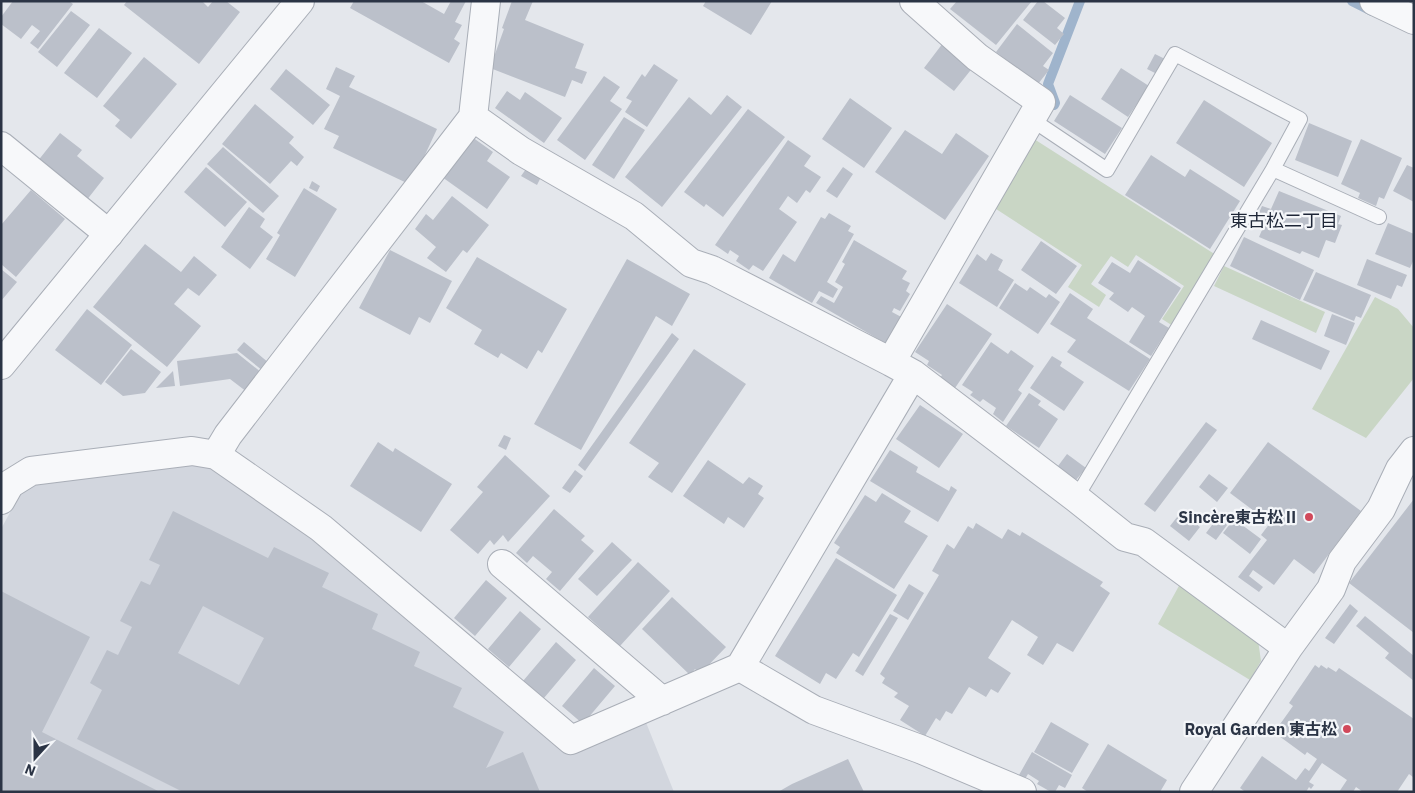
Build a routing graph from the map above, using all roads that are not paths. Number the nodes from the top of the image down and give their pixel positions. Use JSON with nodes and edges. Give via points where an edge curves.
{"nodes":[{"id":1,"x":300,"y":1,"type":"edge"},
{"id":2,"x":486,"y":1,"type":"edge"},
{"id":3,"x":914,"y":1,"type":"edge"},
{"id":4,"x":1374,"y":1,"type":"edge"},
{"id":5,"x":1414,"y":20,"type":"edge"},
{"id":6,"x":473,"y":117,"type":"junction"},
{"id":7,"x":1038,"y":123,"type":"junction"},
{"id":8,"x":1,"y":146,"type":"edge"},
{"id":9,"x":1273,"y":169,"type":"junction"},
{"id":10,"x":1379,"y":217,"type":"dead end"},
{"id":11,"x":109,"y":234,"type":"junction"},
{"id":12,"x":1,"y":364,"type":"edge"},
{"id":13,"x":902,"y":368,"type":"junction"},
{"id":14,"x":1414,"y":451,"type":"edge"},
{"id":15,"x":216,"y":455,"type":"junction"},
{"id":16,"x":4,"y":488,"type":"edge"},
{"id":17,"x":1076,"y":498,"type":"junction"},
{"id":18,"x":502,"y":564,"type":"dead end"},
{"id":19,"x":1288,"y":648,"type":"junction"},
{"id":20,"x":740,"y":667,"type":"junction"},
{"id":21,"x":662,"y":701,"type":"junction"},
{"id":22,"x":1022,"y":792,"type":"edge"},
{"id":23,"x":1194,"y":792,"type":"edge"}],
"edges":[{"from":1,"to":11,"type":"street"},
{"from":2,"to":6,"type":"street"},
{"from":3,"to":7,"type":"street","via":[[977,57],[1041,102]]},
{"from":4,"to":5,"type":"street"},
{"from":6,"to":13,"type":"street","via":[[521,150],[634,216],[691,263],[712,270]]},
{"from":6,"to":15,"type":"street","via":[[228,435]]},
{"from":7,"to":9,"type":"lane","via":[[1107,170],[1175,54],[1300,119]]},
{"from":7,"to":13,"type":"street"},
{"from":8,"to":11,"type":"street"},
{"from":9,"to":10,"type":"lane"},
{"from":9,"to":17,"type":"lane"},
{"from":11,"to":12,"type":"street"},
{"from":13,"to":17,"type":"street"},
{"from":13,"to":20,"type":"street"},
{"from":14,"to":19,"type":"street","via":[[1400,469],[1380,509],[1342,561],[1331,589]]},
{"from":15,"to":16,"type":"street","via":[[192,451],[31,471]]},
{"from":15,"to":21,"type":"street","via":[[321,528],[571,740]]},
{"from":17,"to":19,"type":"street","via":[[1125,537],[1144,542]]},
{"from":18,"to":21,"type":"street"},
{"from":19,"to":23,"type":"street"},
{"from":20,"to":21,"type":"street"},
{"from":20,"to":22,"type":"street","via":[[814,710]]}]}
